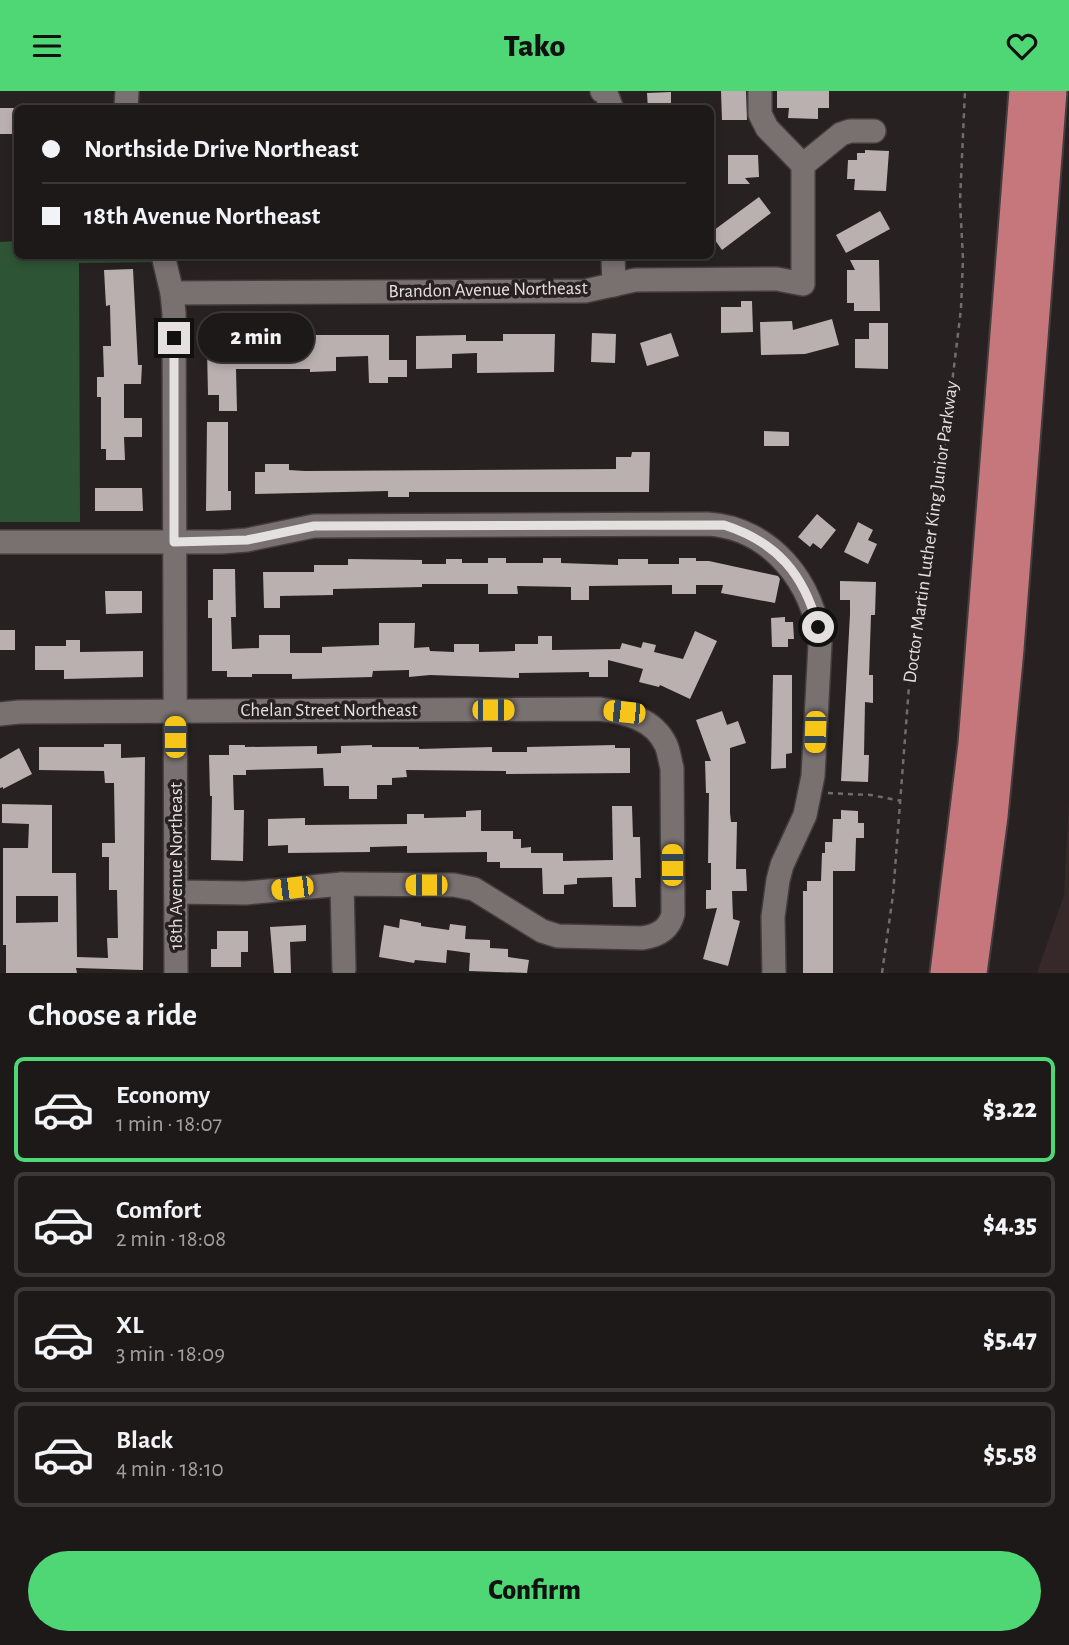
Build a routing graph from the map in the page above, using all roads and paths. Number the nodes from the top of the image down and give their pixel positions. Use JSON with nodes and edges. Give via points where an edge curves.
{"nodes":[{"id":1,"x":760,"y":91,"type":"edge"},
{"id":2,"x":965,"y":91,"type":"edge"},
{"id":3,"x":1026,"y":91,"type":"edge"},
{"id":4,"x":1050,"y":91,"type":"edge"},
{"id":5,"x":874,"y":131,"type":"dead end"},
{"id":6,"x":803,"y":165,"type":"junction"},
{"id":7,"x":164,"y":259,"type":"edge"},
{"id":8,"x":613,"y":259,"type":"edge"},
{"id":9,"x":614,"y":285,"type":"junction"},
{"id":10,"x":172,"y":292,"type":"junction"},
{"id":11,"x":0,"y":542,"type":"edge"},
{"id":12,"x":174,"y":542,"type":"junction"},
{"id":13,"x":175,"y":711,"type":"junction"},
{"id":14,"x":0,"y":714,"type":"edge"},
{"id":15,"x":811,"y":792,"type":"junction"},
{"id":16,"x":901,"y":801,"type":"junction"},
{"id":17,"x":342,"y":884,"type":"junction"},
{"id":18,"x":176,"y":892,"type":"junction"},
{"id":19,"x":344,"y":969,"type":"dead end"},
{"id":20,"x":176,"y":973,"type":"edge"},
{"id":21,"x":774,"y":973,"type":"edge"},
{"id":22,"x":882,"y":973,"type":"edge"},
{"id":23,"x":947,"y":973,"type":"edge"},
{"id":24,"x":970,"y":973,"type":"edge"}],
"edges":[{"from":1,"to":6,"type":"street","via":[[760,114],[767,128]]},
{"from":2,"to":16,"type":"path","name":"Doctor Martin Luther King Junior Parkway","via":[[961,309],[909,685]]},
{"from":3,"to":23,"type":"highway","via":[[975,744]]},
{"from":4,"to":24,"type":"highway","via":[[1005,663]]},
{"from":5,"to":6,"type":"street","via":[[841,134]]},
{"from":6,"to":9,"type":"street","name":"Brandon Avenue Northeast","via":[[803,284],[764,279],[635,280]]},
{"from":7,"to":10,"type":"street","name":"18th Avenue Northeast"},
{"from":8,"to":9,"type":"street"},
{"from":9,"to":10,"type":"street","name":"Brandon Avenue Northeast","via":[[584,291]]},
{"from":10,"to":12,"type":"street","name":"18th Avenue Northeast"},
{"from":11,"to":12,"type":"street"},
{"from":12,"to":13,"type":"street","name":"18th Avenue Northeast"},
{"from":12,"to":15,"type":"street","via":[[247,540],[314,526],[708,524],[744,531],[781,556],[806,591],[818,627]]},
{"from":13,"to":14,"type":"street","name":"Chelan Street Northeast"},
{"from":13,"to":17,"type":"street","name":"Chelan Street Northeast","via":[[599,709],[642,720],[666,745],[672,768],[673,914],[671,922],[655,936],[558,936],[474,889],[454,885]]},
{"from":13,"to":18,"type":"street","name":"18th Avenue Northeast"},
{"from":15,"to":16,"type":"path"},
{"from":15,"to":21,"type":"street","via":[[778,880]]},
{"from":16,"to":22,"type":"path","name":"Doctor Martin Luther King Junior Parkway"},
{"from":17,"to":18,"type":"street","via":[[246,893]]},
{"from":17,"to":19,"type":"street"},
{"from":18,"to":20,"type":"street","name":"18th Avenue Northeast"}]}
